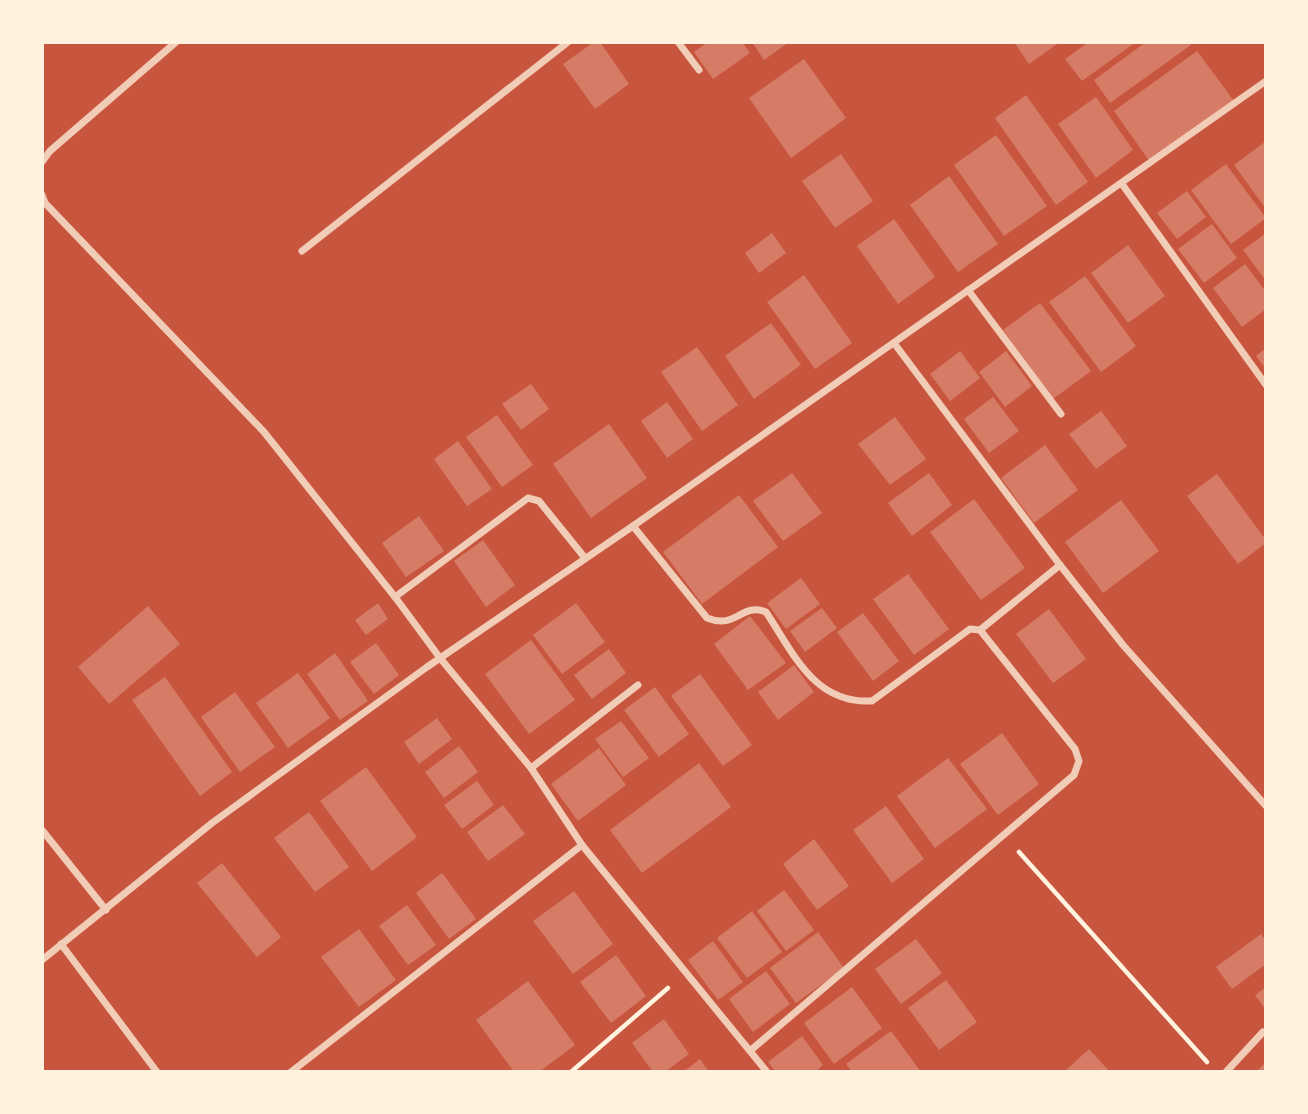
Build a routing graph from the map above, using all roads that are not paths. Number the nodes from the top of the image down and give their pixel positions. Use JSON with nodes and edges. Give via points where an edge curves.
{"nodes":[{"id":1,"x":176,"y":42,"type":"edge"},
{"id":2,"x":568,"y":42,"type":"edge"},
{"id":3,"x":678,"y":42,"type":"edge"},
{"id":4,"x":699,"y":70,"type":"dead end"},
{"id":5,"x":1266,"y":81,"type":"edge"},
{"id":6,"x":42,"y":162,"type":"edge"},
{"id":7,"x":1122,"y":184,"type":"junction"},
{"id":8,"x":42,"y":195,"type":"edge"},
{"id":9,"x":302,"y":251,"type":"dead end"},
{"id":10,"x":968,"y":290,"type":"junction"},
{"id":11,"x":894,"y":343,"type":"junction"},
{"id":12,"x":1266,"y":385,"type":"edge"},
{"id":13,"x":1061,"y":414,"type":"dead end"},
{"id":14,"x":633,"y":526,"type":"junction"},
{"id":15,"x":585,"y":558,"type":"junction"},
{"id":16,"x":1060,"y":565,"type":"junction"},
{"id":17,"x":395,"y":597,"type":"junction"},
{"id":18,"x":980,"y":630,"type":"junction"},
{"id":19,"x":440,"y":658,"type":"junction"},
{"id":20,"x":638,"y":685,"type":"dead end"},
{"id":21,"x":531,"y":768,"type":"junction"},
{"id":22,"x":1266,"y":806,"type":"edge"},
{"id":23,"x":42,"y":830,"type":"edge"},
{"id":24,"x":582,"y":845,"type":"junction"},
{"id":25,"x":106,"y":910,"type":"junction"},
{"id":26,"x":61,"y":944,"type":"junction"},
{"id":27,"x":42,"y":960,"type":"edge"},
{"id":28,"x":1264,"y":1032,"type":"dead end"},
{"id":29,"x":751,"y":1050,"type":"junction"},
{"id":30,"x":157,"y":1072,"type":"edge"},
{"id":31,"x":291,"y":1072,"type":"edge"},
{"id":32,"x":767,"y":1072,"type":"edge"},
{"id":33,"x":1226,"y":1072,"type":"edge"}],
"edges":[{"from":1,"to":6,"type":"street","via":[[50,150]]},
{"from":2,"to":9,"type":"street"},
{"from":3,"to":4,"type":"street"},
{"from":5,"to":7,"type":"street"},
{"from":7,"to":10,"type":"street"},
{"from":7,"to":12,"type":"street"},
{"from":8,"to":17,"type":"street","via":[[264,432]]},
{"from":10,"to":11,"type":"street"},
{"from":10,"to":13,"type":"street"},
{"from":11,"to":14,"type":"street"},
{"from":11,"to":16,"type":"street"},
{"from":14,"to":15,"type":"street"},
{"from":14,"to":18,"type":"street","via":[[707,618],[728,622],[751,609],[766,612],[817,684],[841,699],[872,701],[970,629]]},
{"from":15,"to":17,"type":"street","via":[[539,501],[528,498]]},
{"from":15,"to":19,"type":"street"},
{"from":16,"to":18,"type":"street"},
{"from":16,"to":22,"type":"street","via":[[1123,645]]},
{"from":17,"to":19,"type":"street"},
{"from":18,"to":29,"type":"street","via":[[1075,749],[1079,761],[1074,775]]},
{"from":19,"to":21,"type":"street"},
{"from":19,"to":25,"type":"street","via":[[212,823]]},
{"from":20,"to":21,"type":"street"},
{"from":21,"to":24,"type":"street"},
{"from":23,"to":25,"type":"street"},
{"from":24,"to":29,"type":"street"},
{"from":24,"to":31,"type":"street"},
{"from":25,"to":26,"type":"street"},
{"from":26,"to":27,"type":"street"},
{"from":26,"to":30,"type":"street"},
{"from":28,"to":33,"type":"street"},
{"from":29,"to":32,"type":"street"}]}
